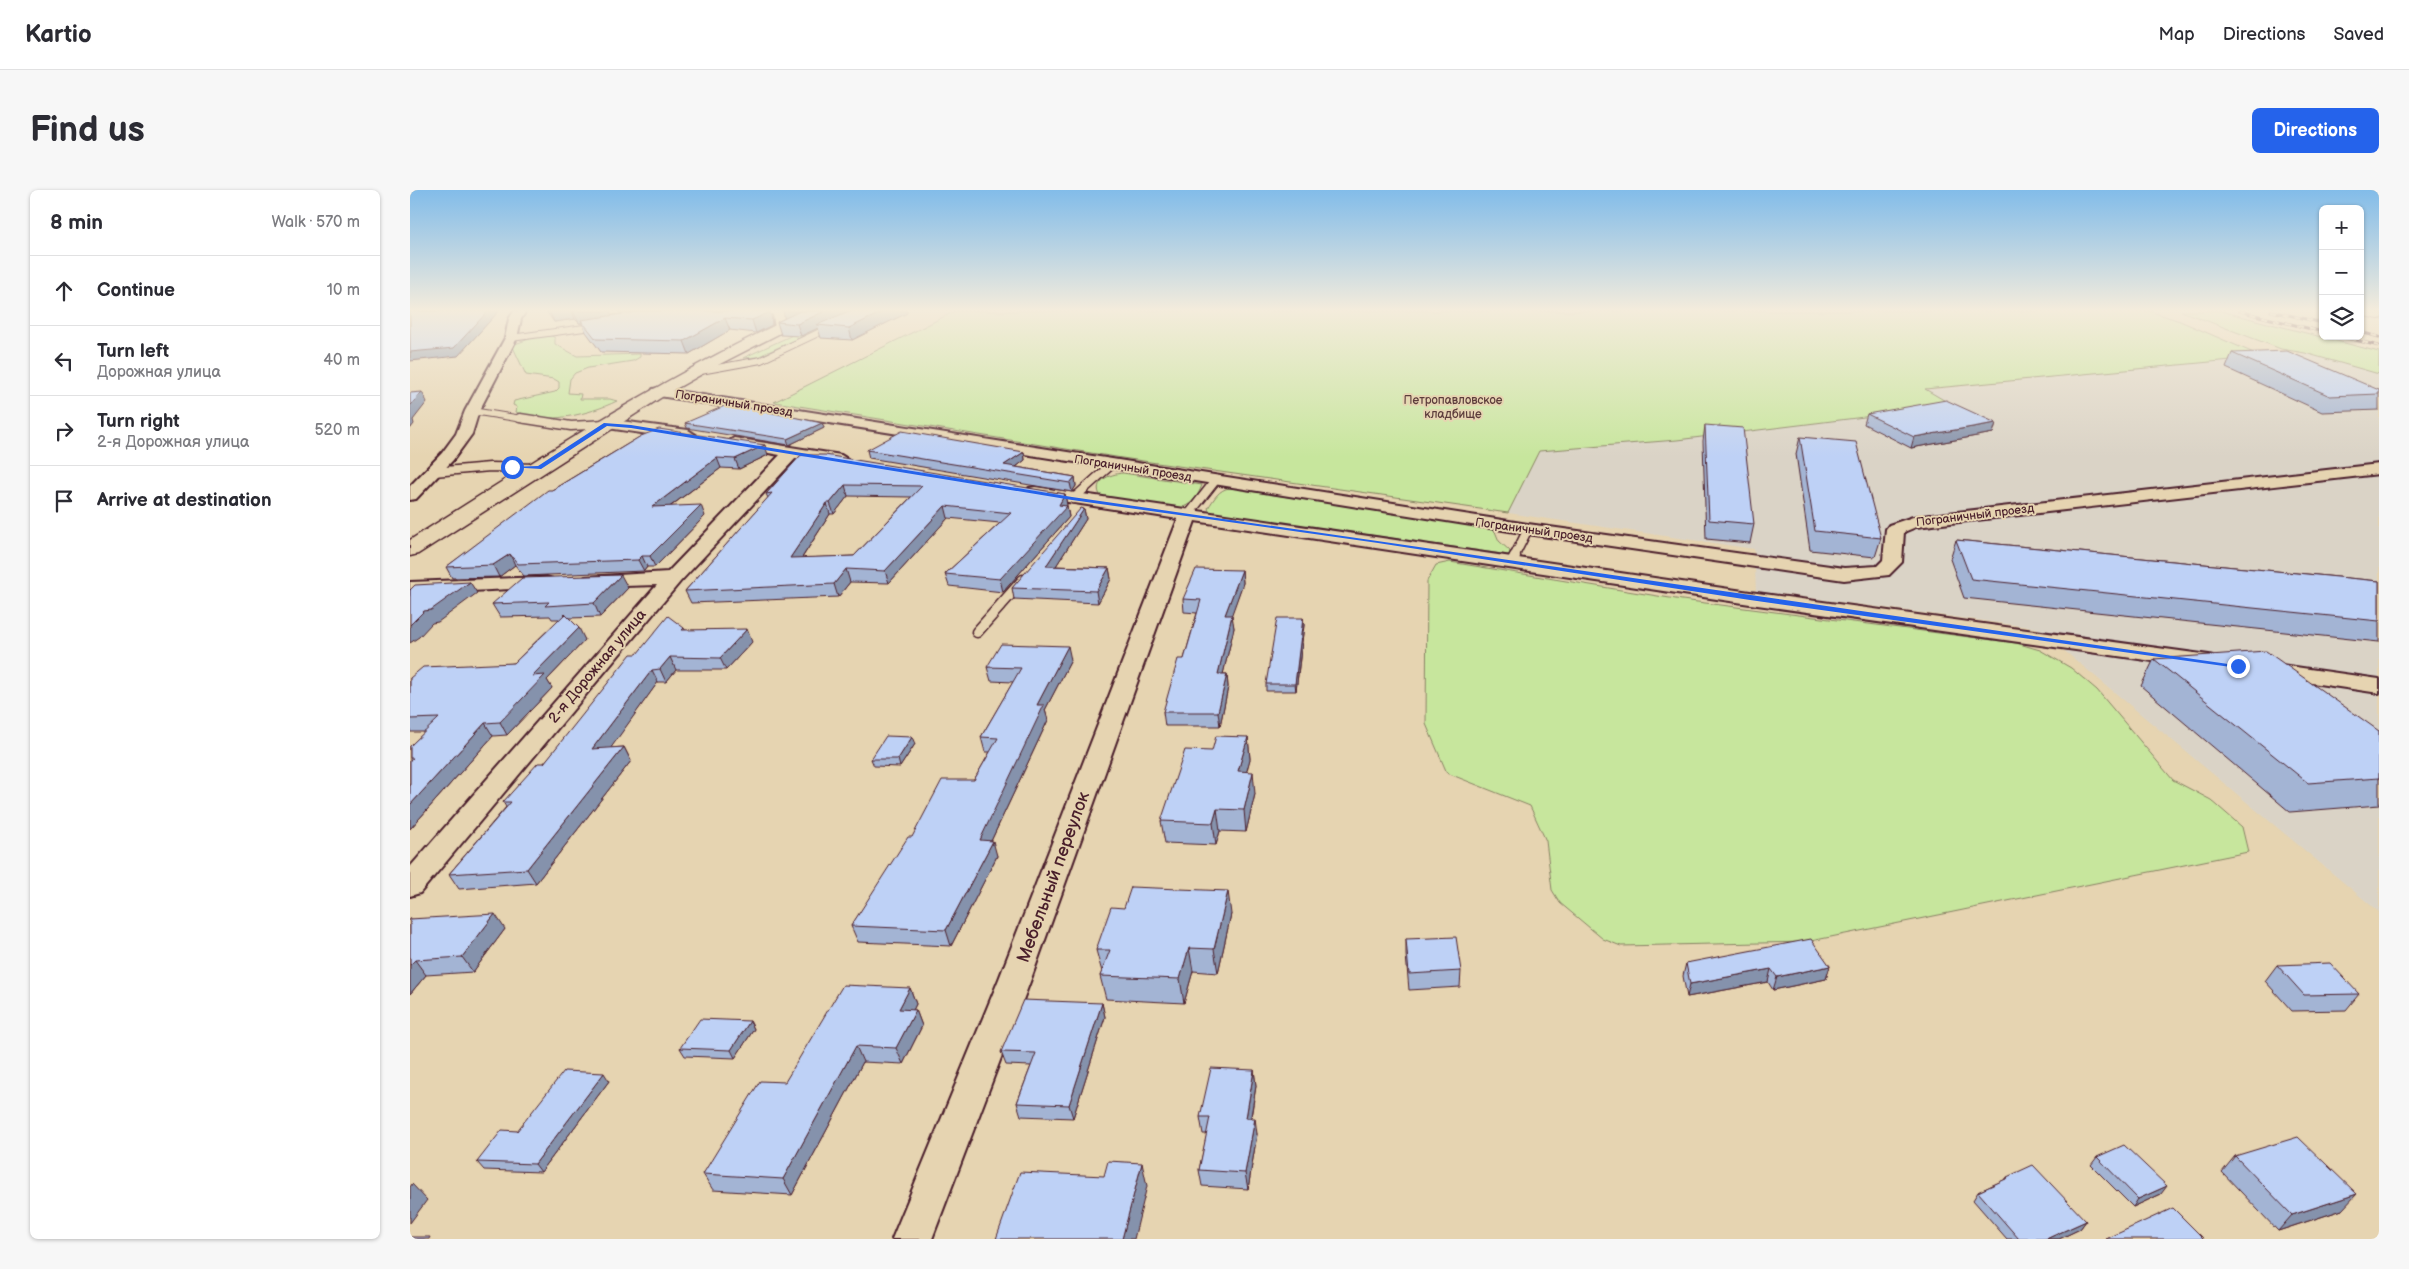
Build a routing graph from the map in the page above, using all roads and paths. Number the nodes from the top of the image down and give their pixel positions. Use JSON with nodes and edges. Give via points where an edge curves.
{"nodes":[{"id":1,"x":499,"y":360,"type":"edge"},
{"id":2,"x":715,"y":360,"type":"edge"},
{"id":3,"x":761,"y":360,"type":"edge"},
{"id":4,"x":689,"y":374,"type":"junction"},
{"id":5,"x":658,"y":392,"type":"junction"},
{"id":6,"x":472,"y":411,"type":"junction"},
{"id":7,"x":606,"y":424,"type":"junction"},
{"id":8,"x":792,"y":452,"type":"junction"},
{"id":9,"x":860,"y":463,"type":"edge"},
{"id":10,"x":1111,"y":465,"type":"junction"},
{"id":11,"x":539,"y":468,"type":"junction"},
{"id":12,"x":2379,"y":469,"type":"edge"},
{"id":13,"x":434,"y":472,"type":"junction"},
{"id":14,"x":1215,"y":481,"type":"junction"},
{"id":15,"x":1014,"y":489,"type":"edge"},
{"id":16,"x":410,"y":495,"type":"edge"},
{"id":17,"x":1083,"y":503,"type":"junction"},
{"id":18,"x":1189,"y":514,"type":"junction"},
{"id":19,"x":1528,"y":529,"type":"junction"},
{"id":20,"x":410,"y":550,"type":"edge"},
{"id":21,"x":1512,"y":562,"type":"junction"},
{"id":22,"x":1028,"y":574,"type":"edge"},
{"id":23,"x":673,"y":578,"type":"junction"},
{"id":24,"x":410,"y":588,"type":"edge"},
{"id":25,"x":977,"y":632,"type":"dead end"},
{"id":26,"x":2379,"y":686,"type":"edge"},
{"id":27,"x":410,"y":886,"type":"edge"},
{"id":28,"x":912,"y":1239,"type":"edge"}],
"edges":[{"from":1,"to":6,"type":"street"},
{"from":2,"to":4,"type":"main road"},
{"from":3,"to":4,"type":"lane"},
{"from":4,"to":5,"type":"main road"},
{"from":5,"to":7,"type":"main road"},
{"from":5,"to":10,"type":"street","name":"Пограничный проезд"},
{"from":6,"to":7,"type":"lane","via":[[571,426]]},
{"from":6,"to":13,"type":"street","via":[[470,425]]},
{"from":7,"to":8,"type":"street"},
{"from":7,"to":11,"type":"main road"},
{"from":8,"to":9,"type":"street"},
{"from":8,"to":23,"type":"street","name":"2-я Дорожная улица"},
{"from":10,"to":14,"type":"street","name":"Пограничный проезд"},
{"from":10,"to":17,"type":"lane"},
{"from":11,"to":13,"type":"lane","via":[[490,467]]},
{"from":11,"to":20,"type":"main road"},
{"from":12,"to":19,"type":"street","name":"Пограничный проезд","via":[[1913,522],[1895,529],[1892,562],[1882,571],[1844,574]]},
{"from":13,"to":16,"type":"street"},
{"from":14,"to":18,"type":"lane"},
{"from":14,"to":19,"type":"street","name":"Пограничный проезд"},
{"from":15,"to":17,"type":"street"},
{"from":17,"to":18,"type":"street"},
{"from":18,"to":21,"type":"street"},
{"from":18,"to":28,"type":"street","name":"Мебельный переулок","via":[[1015,979]]},
{"from":19,"to":21,"type":"lane"},
{"from":21,"to":26,"type":"street"},
{"from":22,"to":25,"type":"lane"},
{"from":23,"to":24,"type":"street"},
{"from":23,"to":27,"type":"street","name":"2-я Дорожная улица"}]}
